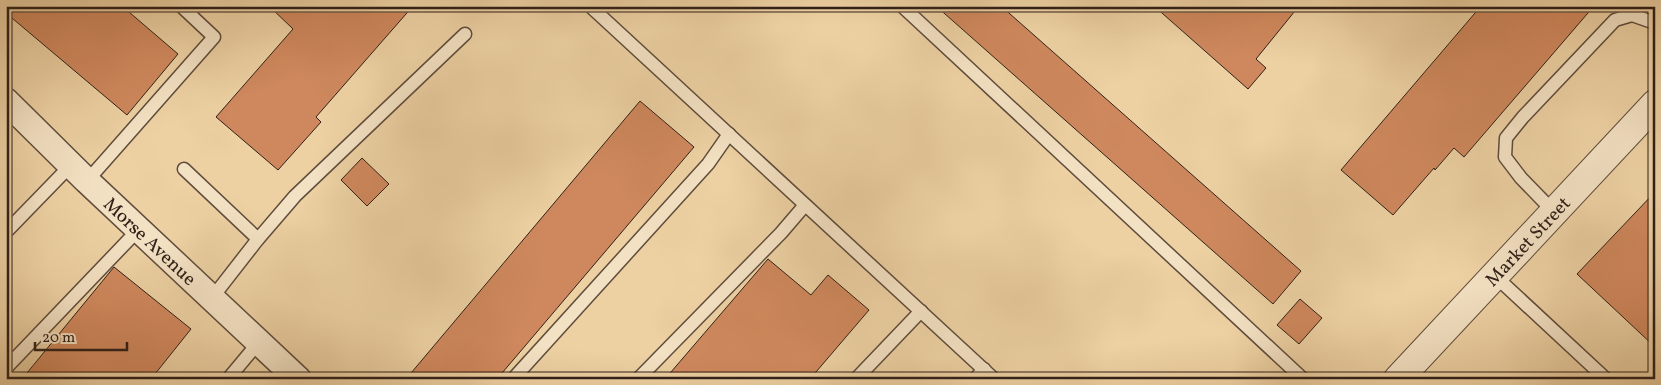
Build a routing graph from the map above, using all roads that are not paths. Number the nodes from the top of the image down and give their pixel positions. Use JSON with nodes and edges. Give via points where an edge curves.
{"nodes":[{"id":1,"x":181,"y":6,"type":"edge"},
{"id":2,"x":590,"y":6,"type":"edge"},
{"id":3,"x":902,"y":6,"type":"edge"},
{"id":4,"x":1655,"y":23,"type":"edge"},
{"id":5,"x":465,"y":34,"type":"dead end"},
{"id":6,"x":6,"y":101,"type":"edge"},
{"id":7,"x":1655,"y":104,"type":"edge"},
{"id":8,"x":729,"y":134,"type":"junction"},
{"id":9,"x":184,"y":169,"type":"dead end"},
{"id":10,"x":80,"y":173,"type":"junction"},
{"id":11,"x":806,"y":205,"type":"junction"},
{"id":12,"x":1554,"y":212,"type":"junction"},
{"id":13,"x":139,"y":229,"type":"junction"},
{"id":14,"x":6,"y":232,"type":"edge"},
{"id":15,"x":258,"y":239,"type":"junction"},
{"id":16,"x":1494,"y":275,"type":"junction"},
{"id":17,"x":212,"y":298,"type":"junction"},
{"id":18,"x":921,"y":311,"type":"junction"},
{"id":19,"x":258,"y":343,"type":"junction"},
{"id":20,"x":6,"y":368,"type":"edge"},
{"id":21,"x":980,"y":374,"type":"edge"},
{"id":22,"x":228,"y":379,"type":"edge"},
{"id":23,"x":298,"y":379,"type":"edge"},
{"id":24,"x":513,"y":379,"type":"edge"},
{"id":25,"x":638,"y":379,"type":"edge"},
{"id":26,"x":856,"y":379,"type":"edge"},
{"id":27,"x":994,"y":379,"type":"edge"},
{"id":28,"x":1303,"y":379,"type":"edge"},
{"id":29,"x":1398,"y":379,"type":"edge"},
{"id":30,"x":1606,"y":379,"type":"edge"}],
"edges":[{"from":1,"to":10,"type":"lane","via":[[214,37]]},
{"from":2,"to":8,"type":"lane"},
{"from":3,"to":28,"type":"lane"},
{"from":4,"to":12,"type":"lane","via":[[1632,15],[1614,20],[1506,138],[1505,157]]},
{"from":5,"to":15,"type":"lane","via":[[295,196]]},
{"from":6,"to":10,"type":"street","name":"Morse Avenue"},
{"from":7,"to":12,"type":"street","name":"Market Street"},
{"from":8,"to":11,"type":"lane"},
{"from":8,"to":24,"type":"lane","via":[[708,164]]},
{"from":9,"to":15,"type":"lane"},
{"from":10,"to":13,"type":"street","name":"Morse Avenue"},
{"from":10,"to":14,"type":"lane"},
{"from":11,"to":18,"type":"lane"},
{"from":11,"to":25,"type":"lane"},
{"from":12,"to":16,"type":"street","name":"Market Street"},
{"from":13,"to":17,"type":"street","name":"Morse Avenue"},
{"from":13,"to":20,"type":"lane"},
{"from":15,"to":17,"type":"lane"},
{"from":16,"to":29,"type":"street","name":"Market Street"},
{"from":16,"to":30,"type":"lane"},
{"from":17,"to":19,"type":"street","name":"Morse Avenue"},
{"from":18,"to":21,"type":"lane"},
{"from":18,"to":26,"type":"lane"},
{"from":19,"to":22,"type":"lane"},
{"from":19,"to":23,"type":"street","name":"Morse Avenue"},
{"from":21,"to":27,"type":"lane"}]}
